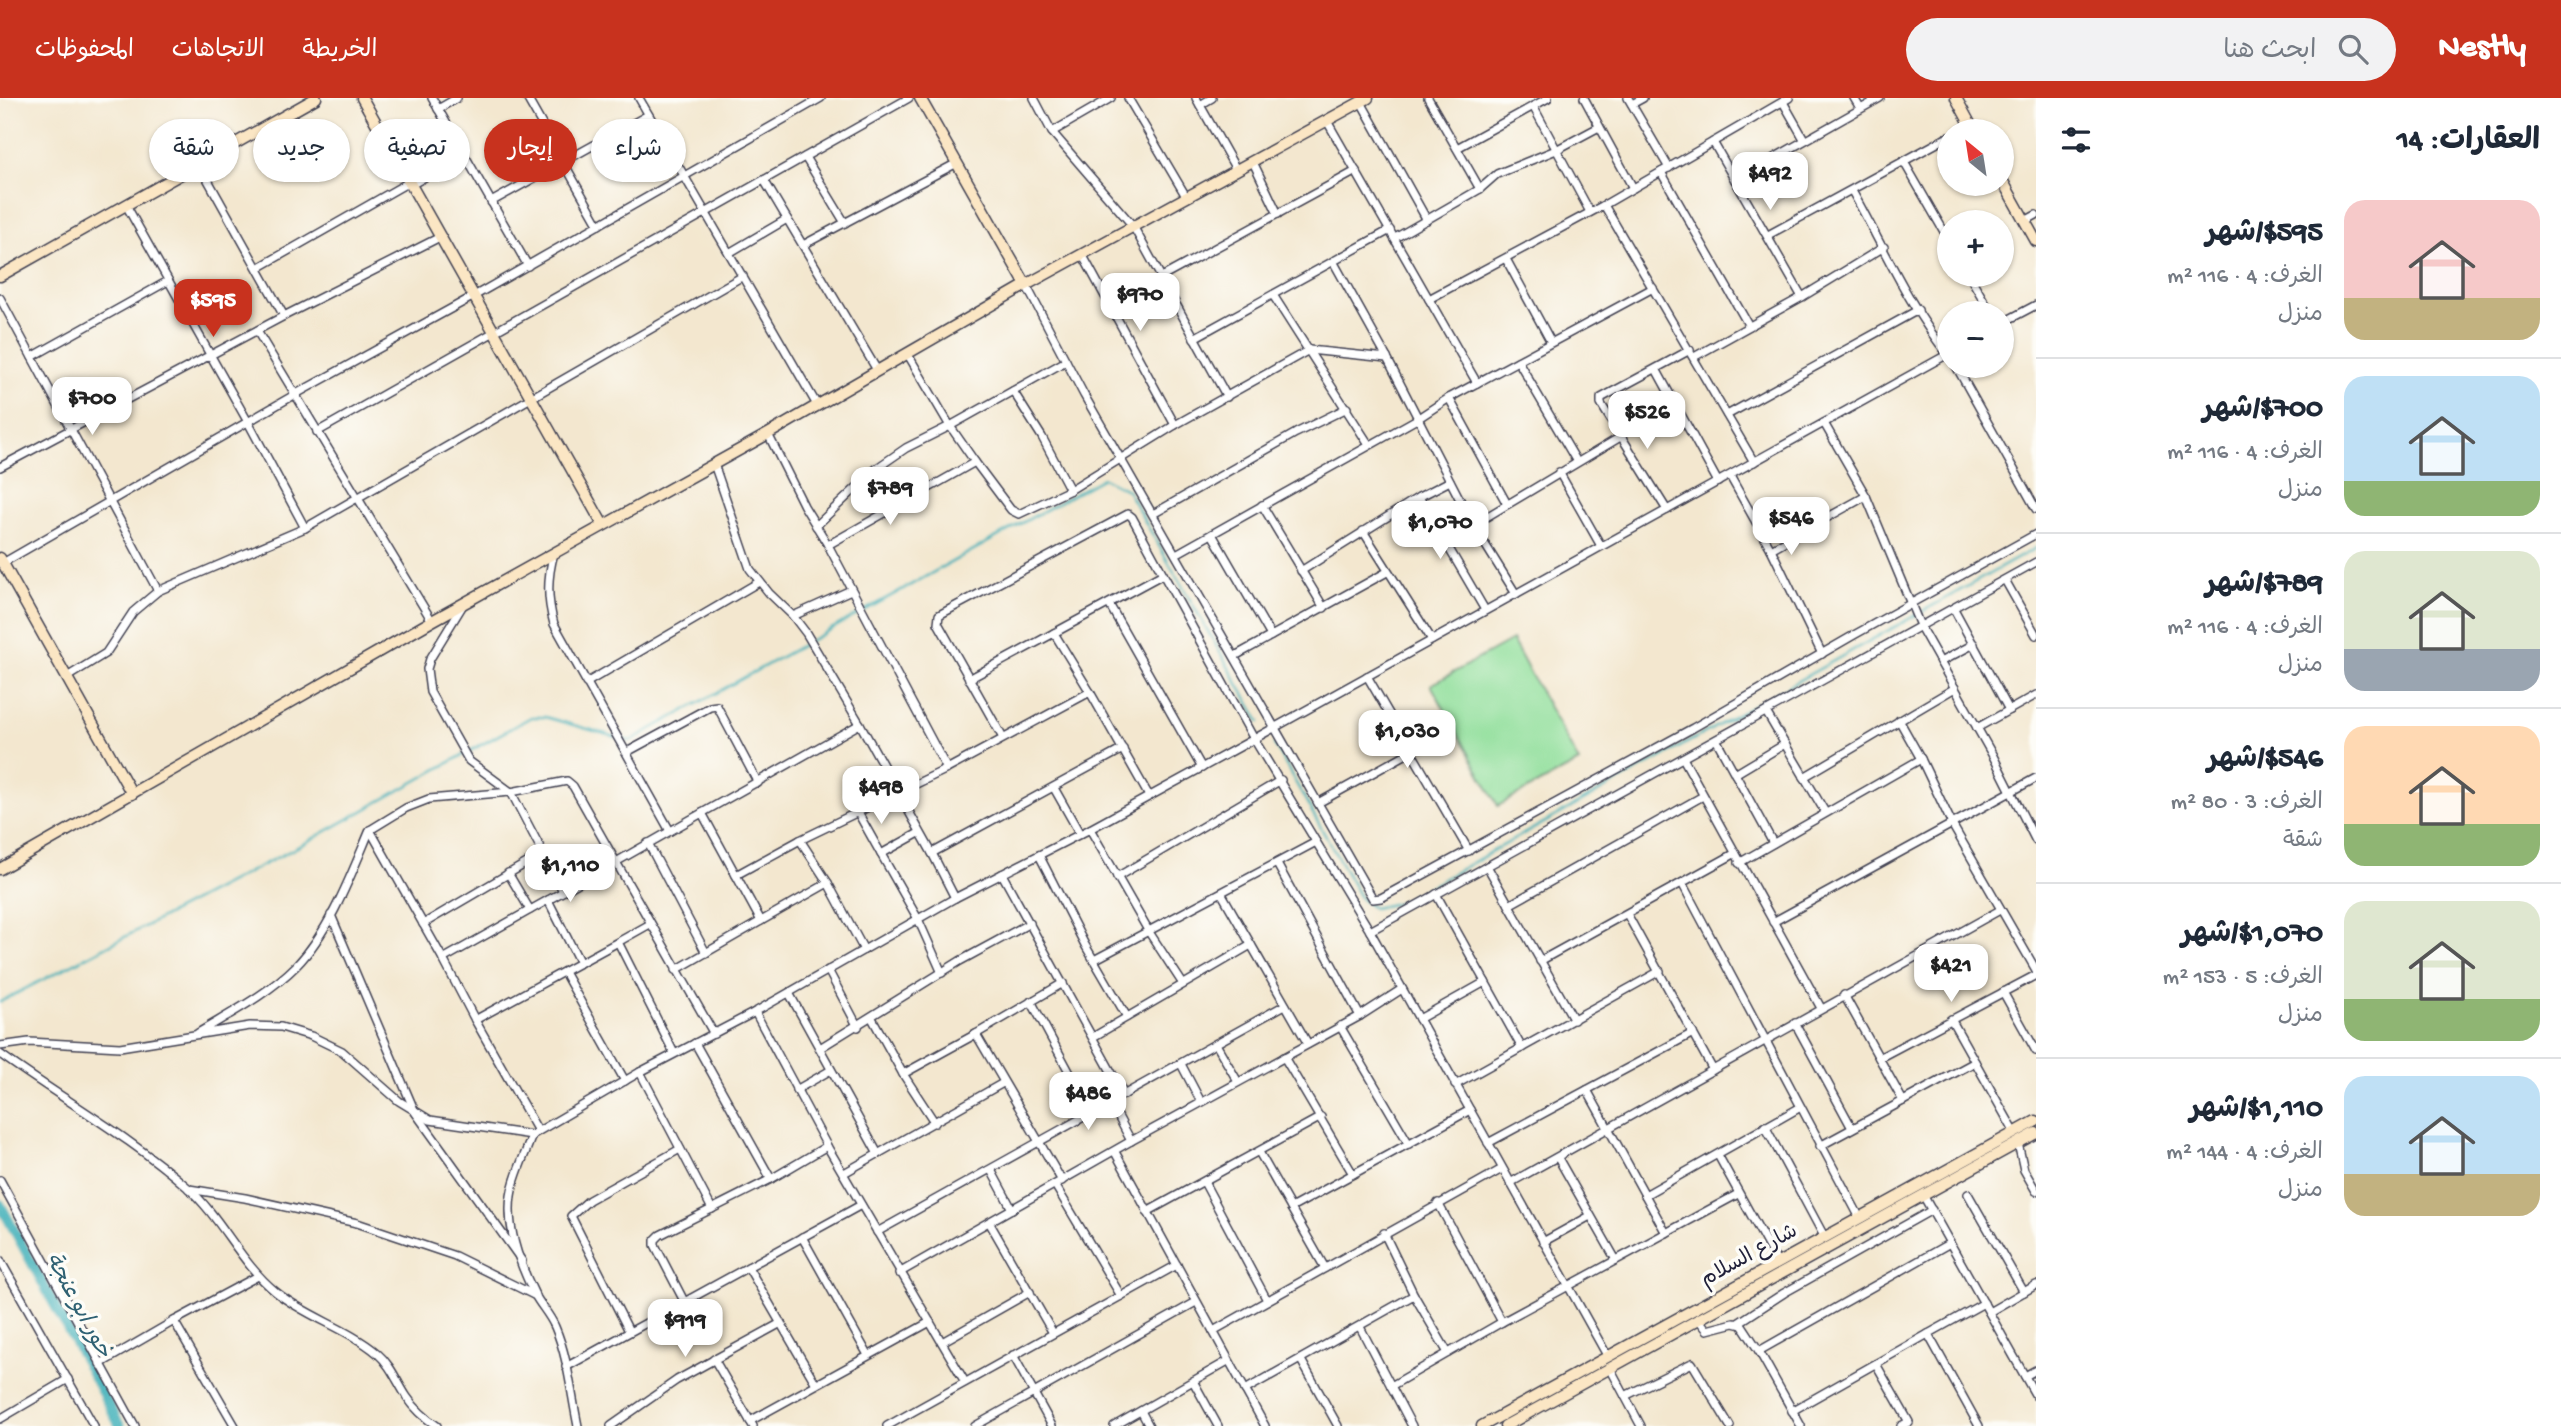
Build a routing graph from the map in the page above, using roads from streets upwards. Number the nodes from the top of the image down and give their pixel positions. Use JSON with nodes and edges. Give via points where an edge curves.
{"nodes":[{"id":1,"x":316,"y":98,"type":"edge"},
{"id":2,"x":362,"y":98,"type":"edge"},
{"id":3,"x":432,"y":98,"type":"edge"},
{"id":4,"x":457,"y":98,"type":"edge"},
{"id":5,"x":527,"y":98,"type":"edge"},
{"id":6,"x":639,"y":98,"type":"edge"},
{"id":7,"x":821,"y":98,"type":"edge"},
{"id":8,"x":909,"y":98,"type":"edge"},
{"id":9,"x":920,"y":98,"type":"edge"},
{"id":10,"x":1034,"y":98,"type":"edge"},
{"id":11,"x":1111,"y":98,"type":"edge"},
{"id":12,"x":1128,"y":98,"type":"edge"},
{"id":13,"x":1212,"y":98,"type":"edge"},
{"id":14,"x":1428,"y":98,"type":"edge"},
{"id":15,"x":1548,"y":98,"type":"edge"},
{"id":16,"x":1584,"y":98,"type":"edge"},
{"id":17,"x":1643,"y":98,"type":"edge"},
{"id":18,"x":1854,"y":98,"type":"edge"},
{"id":19,"x":1880,"y":98,"type":"edge"},
{"id":20,"x":1958,"y":99,"type":"edge"},
{"id":21,"x":1364,"y":100,"type":"edge"},
{"id":22,"x":1786,"y":100,"type":"edge"},
{"id":23,"x":1198,"y":101,"type":"edge"},
{"id":24,"x":1630,"y":101,"type":"edge"},
{"id":25,"x":1532,"y":106,"type":"junction"},
{"id":26,"x":1860,"y":108,"type":"junction"},
{"id":27,"x":438,"y":109,"type":"junction"},
{"id":28,"x":649,"y":115,"type":"junction"},
{"id":29,"x":444,"y":119,"type":"edge"},
{"id":30,"x":539,"y":119,"type":"edge"},
{"id":31,"x":651,"y":119,"type":"edge"},
{"id":32,"x":1968,"y":119,"type":"edge"},
{"id":33,"x":1326,"y":121,"type":"junction"},
{"id":34,"x":1599,"y":127,"type":"junction"},
{"id":35,"x":1052,"y":132,"type":"junction"},
{"id":36,"x":1804,"y":139,"type":"junction"},
{"id":37,"x":239,"y":141,"type":"edge"},
{"id":38,"x":1713,"y":142,"type":"junction"},
{"id":39,"x":1937,"y":143,"type":"edge"},
{"id":40,"x":1457,"y":148,"type":"junction"},
{"id":41,"x":1556,"y":150,"type":"junction"},
{"id":42,"x":577,"y":154,"type":"edge"},
{"id":43,"x":805,"y":157,"type":"junction"},
{"id":44,"x":1253,"y":162,"type":"junction"},
{"id":45,"x":1904,"y":162,"type":"junction"},
{"id":46,"x":957,"y":163,"type":"junction"},
{"id":47,"x":470,"y":165,"type":"edge"},
{"id":48,"x":1665,"y":170,"type":"junction"},
{"id":49,"x":1237,"y":171,"type":"junction"},
{"id":50,"x":1356,"y":171,"type":"junction"},
{"id":51,"x":686,"y":176,"type":"edge"},
{"id":52,"x":686,"y":180,"type":"edge"},
{"id":53,"x":764,"y":180,"type":"junction"},
{"id":54,"x":1735,"y":180,"type":"junction"},
{"id":55,"x":167,"y":182,"type":"edge"},
{"id":56,"x":209,"y":182,"type":"edge"},
{"id":57,"x":527,"y":182,"type":"edge"},
{"id":58,"x":574,"y":182,"type":"edge"},
{"id":59,"x":675,"y":182,"type":"edge"},
{"id":60,"x":410,"y":183,"type":"junction"},
{"id":61,"x":1633,"y":188,"type":"junction"},
{"id":62,"x":1480,"y":189,"type":"junction"},
{"id":63,"x":1852,"y":191,"type":"junction"},
{"id":64,"x":2011,"y":196,"type":"edge"},
{"id":65,"x":1187,"y":198,"type":"junction"},
{"id":66,"x":491,"y":202,"type":"junction"},
{"id":67,"x":126,"y":205,"type":"junction"},
{"id":68,"x":1604,"y":205,"type":"junction"},
{"id":69,"x":1590,"y":212,"type":"junction"},
{"id":70,"x":706,"y":213,"type":"junction"},
{"id":71,"x":1278,"y":214,"type":"junction"},
{"id":72,"x":2036,"y":215,"type":"edge"},
{"id":73,"x":787,"y":219,"type":"junction"},
{"id":74,"x":1937,"y":219,"type":"edge"},
{"id":75,"x":1427,"y":220,"type":"junction"},
{"id":76,"x":2025,"y":220,"type":"junction"},
{"id":77,"x":845,"y":223,"type":"junction"},
{"id":78,"x":599,"y":225,"type":"junction"},
{"id":79,"x":1133,"y":226,"type":"junction"},
{"id":80,"x":1390,"y":230,"type":"junction"},
{"id":81,"x":1768,"y":235,"type":"junction"},
{"id":82,"x":440,"y":237,"type":"junction"},
{"id":83,"x":1395,"y":238,"type":"junction"},
{"id":84,"x":2036,"y":241,"type":"edge"},
{"id":85,"x":803,"y":245,"type":"junction"},
{"id":86,"x":1884,"y":247,"type":"junction"},
{"id":87,"x":729,"y":253,"type":"junction"},
{"id":88,"x":1082,"y":254,"type":"junction"},
{"id":89,"x":1506,"y":259,"type":"junction"},
{"id":90,"x":1333,"y":261,"type":"junction"},
{"id":91,"x":528,"y":266,"type":"junction"},
{"id":92,"x":258,"y":268,"type":"junction"},
{"id":93,"x":0,"y":276,"type":"edge"},
{"id":94,"x":743,"y":276,"type":"junction"},
{"id":95,"x":1160,"y":278,"type":"junction"},
{"id":96,"x":168,"y":281,"type":"junction"},
{"id":97,"x":1026,"y":285,"type":"junction"},
{"id":98,"x":1653,"y":288,"type":"junction"},
{"id":99,"x":1273,"y":295,"type":"junction"},
{"id":100,"x":474,"y":296,"type":"junction"},
{"id":101,"x":1802,"y":297,"type":"junction"},
{"id":102,"x":0,"y":298,"type":"edge"},
{"id":103,"x":1429,"y":299,"type":"junction"},
{"id":104,"x":2036,"y":305,"type":"edge"},
{"id":105,"x":1918,"y":310,"type":"junction"},
{"id":106,"x":284,"y":316,"type":"junction"},
{"id":107,"x":2014,"y":317,"type":"edge"},
{"id":108,"x":1749,"y":326,"type":"junction"},
{"id":109,"x":257,"y":331,"type":"junction"},
{"id":110,"x":494,"y":332,"type":"junction"},
{"id":111,"x":1194,"y":338,"type":"junction"},
{"id":112,"x":1937,"y":341,"type":"edge"},
{"id":113,"x":1552,"y":342,"type":"junction"},
{"id":114,"x":1309,"y":349,"type":"junction"},
{"id":115,"x":907,"y":353,"type":"junction"},
{"id":116,"x":1692,"y":353,"type":"junction"},
{"id":117,"x":210,"y":356,"type":"junction"},
{"id":118,"x":32,"y":357,"type":"junction"},
{"id":119,"x":1387,"y":358,"type":"junction"},
{"id":120,"x":1066,"y":361,"type":"junction"},
{"id":121,"x":1518,"y":361,"type":"junction"},
{"id":122,"x":1937,"y":362,"type":"edge"},
{"id":123,"x":1656,"y":369,"type":"junction"},
{"id":124,"x":877,"y":370,"type":"junction"},
{"id":125,"x":1963,"y":378,"type":"edge"},
{"id":126,"x":1477,"y":383,"type":"junction"},
{"id":127,"x":1013,"y":391,"type":"junction"},
{"id":128,"x":296,"y":394,"type":"junction"},
{"id":129,"x":1227,"y":397,"type":"junction"},
{"id":130,"x":1449,"y":398,"type":"junction"},
{"id":131,"x":532,"y":400,"type":"junction"},
{"id":132,"x":817,"y":405,"type":"junction"},
{"id":133,"x":1347,"y":408,"type":"junction"},
{"id":134,"x":1727,"y":415,"type":"junction"},
{"id":135,"x":1417,"y":419,"type":"junction"},
{"id":136,"x":248,"y":422,"type":"junction"},
{"id":137,"x":1824,"y":423,"type":"junction"},
{"id":138,"x":1175,"y":425,"type":"junction"},
{"id":139,"x":950,"y":426,"type":"junction"},
{"id":140,"x":72,"y":428,"type":"junction"},
{"id":141,"x":317,"y":432,"type":"junction"},
{"id":142,"x":768,"y":434,"type":"junction"},
{"id":143,"x":1622,"y":436,"type":"junction"},
{"id":144,"x":1369,"y":444,"type":"junction"},
{"id":145,"x":1121,"y":459,"type":"junction"},
{"id":146,"x":975,"y":462,"type":"junction"},
{"id":147,"x":1577,"y":462,"type":"junction"},
{"id":148,"x":1754,"y":462,"type":"junction"},
{"id":149,"x":714,"y":464,"type":"junction"},
{"id":150,"x":0,"y":467,"type":"edge"},
{"id":151,"x":1559,"y":472,"type":"junction"},
{"id":152,"x":1730,"y":476,"type":"junction"},
{"id":153,"x":1450,"y":481,"type":"junction"},
{"id":154,"x":1718,"y":482,"type":"junction"},
{"id":155,"x":1070,"y":489,"type":"junction"},
{"id":156,"x":1866,"y":496,"type":"junction"},
{"id":157,"x":358,"y":497,"type":"junction"},
{"id":158,"x":1419,"y":497,"type":"junction"},
{"id":159,"x":111,"y":500,"type":"junction"},
{"id":160,"x":1507,"y":504,"type":"junction"},
{"id":161,"x":1262,"y":505,"type":"junction"},
{"id":162,"x":2036,"y":509,"type":"edge"},
{"id":163,"x":1667,"y":510,"type":"junction"},
{"id":164,"x":1153,"y":514,"type":"junction"},
{"id":165,"x":1473,"y":525,"type":"junction"},
{"id":166,"x":603,"y":526,"type":"junction"},
{"id":167,"x":816,"y":526,"type":"junction"},
{"id":168,"x":305,"y":528,"type":"junction"},
{"id":169,"x":1363,"y":531,"type":"junction"},
{"id":170,"x":1212,"y":534,"type":"junction"},
{"id":171,"x":2036,"y":534,"type":"edge"},
{"id":172,"x":828,"y":545,"type":"junction"},
{"id":173,"x":1601,"y":546,"type":"junction"},
{"id":174,"x":1771,"y":550,"type":"junction"},
{"id":175,"x":554,"y":553,"type":"junction"},
{"id":176,"x":1177,"y":554,"type":"junction"},
{"id":177,"x":1,"y":562,"type":"edge"},
{"id":178,"x":2036,"y":562,"type":"edge"},
{"id":179,"x":1301,"y":571,"type":"junction"},
{"id":180,"x":1387,"y":572,"type":"junction"},
{"id":181,"x":1163,"y":574,"type":"junction"},
{"id":182,"x":2005,"y":580,"type":"junction"},
{"id":183,"x":759,"y":582,"type":"junction"},
{"id":184,"x":851,"y":590,"type":"junction"},
{"id":185,"x":158,"y":591,"type":"junction"},
{"id":186,"x":1516,"y":594,"type":"junction"},
{"id":187,"x":463,"y":604,"type":"junction"},
{"id":188,"x":1109,"y":604,"type":"junction"},
{"id":189,"x":1910,"y":604,"type":"junction"},
{"id":190,"x":1324,"y":608,"type":"junction"},
{"id":191,"x":1954,"y":609,"type":"junction"},
{"id":192,"x":1486,"y":610,"type":"junction"},
{"id":193,"x":793,"y":615,"type":"junction"},
{"id":194,"x":432,"y":621,"type":"junction"},
{"id":195,"x":1921,"y":628,"type":"junction"},
{"id":196,"x":1054,"y":633,"type":"junction"},
{"id":197,"x":2036,"y":635,"type":"edge"},
{"id":198,"x":1271,"y":636,"type":"junction"},
{"id":199,"x":1432,"y":640,"type":"junction"},
{"id":200,"x":1973,"y":644,"type":"junction"},
{"id":201,"x":1822,"y":654,"type":"junction"},
{"id":202,"x":1235,"y":656,"type":"junction"},
{"id":203,"x":1940,"y":662,"type":"junction"},
{"id":204,"x":1367,"y":676,"type":"junction"},
{"id":205,"x":67,"y":677,"type":"junction"},
{"id":206,"x":969,"y":679,"type":"junction"},
{"id":207,"x":586,"y":684,"type":"junction"},
{"id":208,"x":1955,"y":688,"type":"junction"},
{"id":209,"x":1090,"y":692,"type":"junction"},
{"id":210,"x":2036,"y":695,"type":"edge"},
{"id":211,"x":2009,"y":710,"type":"junction"},
{"id":212,"x":1766,"y":712,"type":"junction"},
{"id":213,"x":1899,"y":720,"type":"junction"},
{"id":214,"x":860,"y":724,"type":"junction"},
{"id":215,"x":1275,"y":727,"type":"junction"},
{"id":216,"x":1977,"y":728,"type":"junction"},
{"id":217,"x":1003,"y":738,"type":"junction"},
{"id":218,"x":1255,"y":739,"type":"junction"},
{"id":219,"x":1717,"y":741,"type":"junction"},
{"id":220,"x":1784,"y":744,"type":"junction"},
{"id":221,"x":1123,"y":749,"type":"junction"},
{"id":222,"x":1412,"y":751,"type":"junction"},
{"id":223,"x":627,"y":752,"type":"junction"},
{"id":224,"x":1683,"y":758,"type":"junction"},
{"id":225,"x":1921,"y":759,"type":"junction"},
{"id":226,"x":1202,"y":768,"type":"junction"},
{"id":227,"x":947,"y":769,"type":"junction"},
{"id":228,"x":1735,"y":774,"type":"junction"},
{"id":229,"x":1804,"y":777,"type":"junction"},
{"id":230,"x":2036,"y":778,"type":"edge"},
{"id":231,"x":1281,"y":780,"type":"junction"},
{"id":232,"x":758,"y":783,"type":"junction"},
{"id":233,"x":1054,"y":788,"type":"junction"},
{"id":234,"x":511,"y":792,"type":"junction"},
{"id":235,"x":898,"y":792,"type":"junction"},
{"id":236,"x":2011,"y":792,"type":"junction"},
{"id":237,"x":132,"y":794,"type":"junction"},
{"id":238,"x":1149,"y":796,"type":"junction"},
{"id":239,"x":1703,"y":796,"type":"junction"},
{"id":240,"x":1318,"y":803,"type":"junction"},
{"id":241,"x":857,"y":811,"type":"junction"},
{"id":242,"x":1825,"y":812,"type":"junction"},
{"id":243,"x":702,"y":813,"type":"junction"},
{"id":244,"x":1953,"y":826,"type":"junction"},
{"id":245,"x":1090,"y":828,"type":"junction"},
{"id":246,"x":370,"y":830,"type":"junction"},
{"id":247,"x":670,"y":831,"type":"junction"},
{"id":248,"x":919,"y":833,"type":"junction"},
{"id":249,"x":1080,"y":834,"type":"junction"},
{"id":250,"x":800,"y":840,"type":"junction"},
{"id":251,"x":2036,"y":841,"type":"edge"},
{"id":252,"x":1316,"y":842,"type":"junction"},
{"id":253,"x":1773,"y":843,"type":"junction"},
{"id":254,"x":648,"y":844,"type":"junction"},
{"id":255,"x":1469,"y":851,"type":"junction"},
{"id":256,"x":932,"y":853,"type":"junction"},
{"id":257,"x":542,"y":854,"type":"junction"},
{"id":258,"x":1734,"y":854,"type":"junction"},
{"id":259,"x":881,"y":855,"type":"junction"},
{"id":260,"x":1039,"y":855,"type":"junction"},
{"id":261,"x":616,"y":862,"type":"junction"},
{"id":262,"x":1739,"y":863,"type":"junction"},
{"id":263,"x":1277,"y":864,"type":"junction"},
{"id":264,"x":1487,"y":866,"type":"junction"},
{"id":265,"x":0,"y":870,"type":"edge"},
{"id":266,"x":508,"y":873,"type":"junction"},
{"id":267,"x":1002,"y":874,"type":"junction"},
{"id":268,"x":736,"y":875,"type":"junction"},
{"id":269,"x":1117,"y":877,"type":"junction"},
{"id":270,"x":828,"y":883,"type":"junction"},
{"id":271,"x":1682,"y":883,"type":"junction"},
{"id":272,"x":563,"y":891,"type":"junction"},
{"id":273,"x":1222,"y":894,"type":"junction"},
{"id":274,"x":1436,"y":894,"type":"junction"},
{"id":275,"x":955,"y":898,"type":"junction"},
{"id":276,"x":548,"y":900,"type":"junction"},
{"id":277,"x":1509,"y":905,"type":"junction"},
{"id":278,"x":530,"y":910,"type":"junction"},
{"id":279,"x":2000,"y":910,"type":"junction"},
{"id":280,"x":1628,"y":914,"type":"junction"},
{"id":281,"x":331,"y":915,"type":"junction"},
{"id":282,"x":918,"y":919,"type":"junction"},
{"id":283,"x":761,"y":921,"type":"junction"},
{"id":284,"x":1773,"y":922,"type":"junction"},
{"id":285,"x":1030,"y":923,"type":"junction"},
{"id":286,"x":423,"y":924,"type":"junction"},
{"id":287,"x":650,"y":924,"type":"junction"},
{"id":288,"x":1370,"y":931,"type":"junction"},
{"id":289,"x":1149,"y":932,"type":"junction"},
{"id":290,"x":618,"y":942,"type":"junction"},
{"id":291,"x":1251,"y":946,"type":"junction"},
{"id":292,"x":864,"y":950,"type":"junction"},
{"id":293,"x":706,"y":953,"type":"junction"},
{"id":294,"x":443,"y":959,"type":"junction"},
{"id":295,"x":1094,"y":960,"type":"junction"},
{"id":296,"x":1540,"y":961,"type":"junction"},
{"id":297,"x":580,"y":962,"type":"junction"},
{"id":298,"x":676,"y":970,"type":"junction"},
{"id":299,"x":828,"y":970,"type":"junction"},
{"id":300,"x":1660,"y":971,"type":"junction"},
{"id":301,"x":564,"y":972,"type":"junction"},
{"id":302,"x":942,"y":973,"type":"junction"},
{"id":303,"x":2036,"y":973,"type":"edge"},
{"id":304,"x":1485,"y":982,"type":"junction"},
{"id":305,"x":1063,"y":983,"type":"junction"},
{"id":306,"x":1183,"y":984,"type":"junction"},
{"id":307,"x":1402,"y":989,"type":"junction"},
{"id":308,"x":2003,"y":992,"type":"junction"},
{"id":309,"x":789,"y":993,"type":"junction"},
{"id":310,"x":1844,"y":995,"type":"junction"},
{"id":311,"x":1031,"y":1001,"type":"junction"},
{"id":312,"x":1285,"y":1005,"type":"junction"},
{"id":313,"x":1821,"y":1008,"type":"junction"},
{"id":314,"x":755,"y":1012,"type":"junction"},
{"id":315,"x":1360,"y":1016,"type":"junction"},
{"id":316,"x":1127,"y":1017,"type":"junction"},
{"id":317,"x":872,"y":1018,"type":"junction"},
{"id":318,"x":1419,"y":1019,"type":"junction"},
{"id":319,"x":1951,"y":1019,"type":"junction"},
{"id":320,"x":475,"y":1020,"type":"junction"},
{"id":321,"x":1573,"y":1020,"type":"junction"},
{"id":322,"x":1795,"y":1023,"type":"junction"},
{"id":323,"x":1340,"y":1026,"type":"junction"},
{"id":324,"x":858,"y":1027,"type":"junction"},
{"id":325,"x":1693,"y":1033,"type":"junction"},
{"id":326,"x":714,"y":1034,"type":"junction"},
{"id":327,"x":976,"y":1034,"type":"junction"},
{"id":328,"x":192,"y":1037,"type":"junction"},
{"id":329,"x":1093,"y":1037,"type":"junction"},
{"id":330,"x":1764,"y":1041,"type":"junction"},
{"id":331,"x":695,"y":1043,"type":"junction"},
{"id":332,"x":1216,"y":1044,"type":"junction"},
{"id":333,"x":1308,"y":1044,"type":"junction"},
{"id":334,"x":0,"y":1046,"type":"edge"},
{"id":335,"x":820,"y":1048,"type":"junction"},
{"id":336,"x":1522,"y":1048,"type":"junction"},
{"id":337,"x":2036,"y":1051,"type":"edge"},
{"id":338,"x":0,"y":1054,"type":"edge"},
{"id":339,"x":674,"y":1054,"type":"junction"},
{"id":340,"x":1284,"y":1057,"type":"junction"},
{"id":341,"x":1880,"y":1058,"type":"junction"},
{"id":342,"x":1975,"y":1062,"type":"junction"},
{"id":343,"x":1181,"y":1064,"type":"junction"},
{"id":344,"x":831,"y":1070,"type":"junction"},
{"id":345,"x":1713,"y":1070,"type":"junction"},
{"id":346,"x":640,"y":1072,"type":"junction"},
{"id":347,"x":903,"y":1074,"type":"junction"},
{"id":348,"x":625,"y":1081,"type":"junction"},
{"id":349,"x":1238,"y":1082,"type":"junction"},
{"id":350,"x":1003,"y":1083,"type":"junction"},
{"id":351,"x":1455,"y":1085,"type":"junction"},
{"id":352,"x":796,"y":1090,"type":"junction"},
{"id":353,"x":1587,"y":1090,"type":"junction"},
{"id":354,"x":1124,"y":1095,"type":"junction"},
{"id":355,"x":1903,"y":1101,"type":"junction"},
{"id":356,"x":1201,"y":1102,"type":"junction"},
{"id":357,"x":1111,"y":1103,"type":"junction"},
{"id":358,"x":1799,"y":1108,"type":"junction"},
{"id":359,"x":1470,"y":1110,"type":"junction"},
{"id":360,"x":415,"y":1112,"type":"junction"},
{"id":361,"x":1092,"y":1114,"type":"junction"},
{"id":362,"x":1321,"y":1117,"type":"junction"},
{"id":363,"x":2036,"y":1121,"type":"edge"},
{"id":364,"x":935,"y":1123,"type":"junction"},
{"id":365,"x":1765,"y":1126,"type":"junction"},
{"id":366,"x":1852,"y":1128,"type":"junction"},
{"id":367,"x":1609,"y":1129,"type":"junction"},
{"id":368,"x":535,"y":1133,"type":"junction"},
{"id":369,"x":2036,"y":1133,"type":"edge"},
{"id":370,"x":2016,"y":1138,"type":"junction"},
{"id":371,"x":1132,"y":1141,"type":"junction"},
{"id":372,"x":1039,"y":1143,"type":"junction"},
{"id":373,"x":1409,"y":1143,"type":"junction"},
{"id":374,"x":1488,"y":1143,"type":"junction"},
{"id":375,"x":827,"y":1146,"type":"junction"},
{"id":376,"x":1820,"y":1146,"type":"junction"},
{"id":377,"x":680,"y":1149,"type":"junction"},
{"id":378,"x":1115,"y":1152,"type":"junction"},
{"id":379,"x":1259,"y":1152,"type":"junction"},
{"id":380,"x":878,"y":1154,"type":"junction"},
{"id":381,"x":1718,"y":1155,"type":"junction"},
{"id":382,"x":1558,"y":1158,"type":"junction"},
{"id":383,"x":1502,"y":1169,"type":"junction"},
{"id":384,"x":991,"y":1170,"type":"junction"},
{"id":385,"x":844,"y":1173,"type":"junction"},
{"id":386,"x":1353,"y":1174,"type":"junction"},
{"id":387,"x":771,"y":1179,"type":"junction"},
{"id":388,"x":0,"y":1180,"type":"edge"},
{"id":389,"x":1204,"y":1182,"type":"junction"},
{"id":390,"x":1058,"y":1183,"type":"junction"},
{"id":391,"x":1510,"y":1183,"type":"junction"},
{"id":392,"x":189,"y":1189,"type":"junction"},
{"id":393,"x":2036,"y":1191,"type":"edge"},
{"id":394,"x":1738,"y":1194,"type":"junction"},
{"id":395,"x":1968,"y":1194,"type":"dead end"},
{"id":396,"x":1645,"y":1195,"type":"junction"},
{"id":397,"x":1923,"y":1195,"type":"junction"},
{"id":398,"x":1438,"y":1203,"type":"junction"},
{"id":399,"x":861,"y":1205,"type":"junction"},
{"id":400,"x":1291,"y":1208,"type":"junction"},
{"id":401,"x":712,"y":1209,"type":"junction"},
{"id":402,"x":1012,"y":1209,"type":"junction"},
{"id":403,"x":1932,"y":1210,"type":"junction"},
{"id":404,"x":1147,"y":1212,"type":"junction"},
{"id":405,"x":1590,"y":1216,"type":"junction"},
{"id":406,"x":1860,"y":1219,"type":"junction"},
{"id":407,"x":989,"y":1222,"type":"junction"},
{"id":408,"x":877,"y":1233,"type":"junction"},
{"id":409,"x":1384,"y":1233,"type":"junction"},
{"id":410,"x":1666,"y":1233,"type":"junction"},
{"id":411,"x":802,"y":1237,"type":"junction"},
{"id":412,"x":1825,"y":1238,"type":"junction"},
{"id":413,"x":1543,"y":1242,"type":"junction"},
{"id":414,"x":1950,"y":1243,"type":"junction"},
{"id":415,"x":0,"y":1260,"type":"edge"},
{"id":416,"x":1616,"y":1260,"type":"junction"},
{"id":417,"x":522,"y":1261,"type":"junction"},
{"id":418,"x":1778,"y":1264,"type":"junction"},
{"id":419,"x":1177,"y":1265,"type":"junction"},
{"id":420,"x":748,"y":1267,"type":"junction"},
{"id":421,"x":1325,"y":1268,"type":"junction"},
{"id":422,"x":899,"y":1273,"type":"junction"},
{"id":423,"x":258,"y":1276,"type":"junction"},
{"id":424,"x":2036,"y":1285,"type":"edge"},
{"id":425,"x":1568,"y":1286,"type":"junction"},
{"id":426,"x":1030,"y":1292,"type":"junction"},
{"id":427,"x":2024,"y":1292,"type":"junction"},
{"id":428,"x":1414,"y":1295,"type":"junction"},
{"id":429,"x":536,"y":1296,"type":"junction"},
{"id":430,"x":1121,"y":1296,"type":"junction"},
{"id":431,"x":1267,"y":1300,"type":"junction"},
{"id":432,"x":684,"y":1301,"type":"junction"},
{"id":433,"x":1196,"y":1301,"type":"junction"},
{"id":434,"x":1984,"y":1303,"type":"junction"},
{"id":435,"x":1989,"y":1312,"type":"junction"},
{"id":436,"x":1699,"y":1320,"type":"junction"},
{"id":437,"x":174,"y":1321,"type":"junction"},
{"id":438,"x":930,"y":1322,"type":"junction"},
{"id":439,"x":1502,"y":1322,"type":"junction"},
{"id":440,"x":781,"y":1323,"type":"junction"},
{"id":441,"x":1738,"y":1323,"type":"junction"},
{"id":442,"x":1360,"y":1327,"type":"junction"},
{"id":443,"x":629,"y":1331,"type":"junction"},
{"id":444,"x":1213,"y":1331,"type":"junction"},
{"id":445,"x":1053,"y":1333,"type":"junction"},
{"id":446,"x":1928,"y":1334,"type":"junction"},
{"id":447,"x":942,"y":1342,"type":"junction"},
{"id":448,"x":1759,"y":1351,"type":"junction"},
{"id":449,"x":1448,"y":1353,"type":"junction"},
{"id":450,"x":868,"y":1355,"type":"junction"},
{"id":451,"x":1013,"y":1356,"type":"junction"},
{"id":452,"x":714,"y":1359,"type":"junction"},
{"id":453,"x":1301,"y":1360,"type":"junction"},
{"id":454,"x":1228,"y":1362,"type":"junction"},
{"id":455,"x":1609,"y":1363,"type":"junction"},
{"id":456,"x":100,"y":1364,"type":"junction"},
{"id":457,"x":1876,"y":1364,"type":"junction"},
{"id":458,"x":566,"y":1367,"type":"junction"},
{"id":459,"x":2036,"y":1370,"type":"edge"},
{"id":460,"x":2025,"y":1376,"type":"junction"},
{"id":461,"x":68,"y":1379,"type":"junction"},
{"id":462,"x":1194,"y":1381,"type":"junction"},
{"id":463,"x":965,"y":1382,"type":"junction"},
{"id":464,"x":816,"y":1384,"type":"junction"},
{"id":465,"x":1391,"y":1385,"type":"junction"},
{"id":466,"x":1245,"y":1390,"type":"junction"},
{"id":467,"x":1034,"y":1394,"type":"junction"},
{"id":468,"x":1625,"y":1396,"type":"junction"},
{"id":469,"x":2036,"y":1396,"type":"edge"},
{"id":470,"x":1141,"y":1411,"type":"junction"},
{"id":471,"x":1793,"y":1411,"type":"junction"},
{"id":472,"x":0,"y":1419,"type":"edge"},
{"id":473,"x":751,"y":1423,"type":"edge"},
{"id":474,"x":1911,"y":1424,"type":"edge"},
{"id":475,"x":979,"y":1425,"type":"edge"},
{"id":476,"x":94,"y":1426,"type":"edge"},
{"id":477,"x":135,"y":1426,"type":"edge"},
{"id":478,"x":235,"y":1426,"type":"edge"},
{"id":479,"x":438,"y":1426,"type":"edge"},
{"id":480,"x":579,"y":1426,"type":"edge"},
{"id":481,"x":611,"y":1426,"type":"edge"},
{"id":482,"x":887,"y":1426,"type":"edge"},
{"id":483,"x":1052,"y":1426,"type":"edge"},
{"id":484,"x":1114,"y":1426,"type":"edge"},
{"id":485,"x":1149,"y":1426,"type":"edge"},
{"id":486,"x":1218,"y":1426,"type":"edge"},
{"id":487,"x":1265,"y":1426,"type":"edge"},
{"id":488,"x":1338,"y":1426,"type":"edge"},
{"id":489,"x":1412,"y":1426,"type":"edge"},
{"id":490,"x":1482,"y":1426,"type":"edge"},
{"id":491,"x":1505,"y":1426,"type":"edge"},
{"id":492,"x":1641,"y":1426,"type":"edge"},
{"id":493,"x":1730,"y":1426,"type":"edge"},
{"id":494,"x":1801,"y":1426,"type":"edge"},
{"id":495,"x":1901,"y":1426,"type":"edge"},
{"id":496,"x":1979,"y":1426,"type":"edge"}],
"edges":[{"from":1,"to":37,"type":"street"},
{"from":2,"to":60,"type":"street"},
{"from":3,"to":27,"type":"street"},
{"from":4,"to":27,"type":"street"},
{"from":5,"to":30,"type":"street"},
{"from":6,"to":28,"type":"street"},
{"from":7,"to":51,"type":"street"},
{"from":8,"to":43,"type":"street"},
{"from":9,"to":46,"type":"street"},
{"from":10,"to":35,"type":"street"},
{"from":11,"to":35,"type":"street"},
{"from":12,"to":65,"type":"street"},
{"from":13,"to":23,"type":"street"},
{"from":14,"to":40,"type":"street"},
{"from":15,"to":25,"type":"street"},
{"from":16,"to":34,"type":"street"},
{"from":17,"to":24,"type":"street"},
{"from":18,"to":26,"type":"street"},
{"from":19,"to":26,"type":"street"},
{"from":20,"to":32,"type":"street"},
{"from":21,"to":33,"type":"street"},
{"from":21,"to":75,"type":"street"},
{"from":22,"to":36,"type":"street"},
{"from":22,"to":38,"type":"street"},
{"from":23,"to":49,"type":"street"},
{"from":24,"to":48,"type":"street"},
{"from":25,"to":40,"type":"street"},
{"from":25,"to":41,"type":"street"},
{"from":26,"to":36,"type":"street"},
{"from":27,"to":29,"type":"street"},
{"from":28,"to":31,"type":"street"},
{"from":28,"to":42,"type":"street"},
{"from":33,"to":44,"type":"street"},
{"from":33,"to":50,"type":"street"},
{"from":34,"to":41,"type":"street"},
{"from":34,"to":61,"type":"street"},
{"from":35,"to":79,"type":"street"},
{"from":36,"to":54,"type":"street"},
{"from":38,"to":48,"type":"street"},
{"from":38,"to":54,"type":"street"},
{"from":39,"to":45,"type":"street"},
{"from":40,"to":62,"type":"street"},
{"from":41,"to":62,"type":"street","via":[[1497,174]]},
{"from":41,"to":69,"type":"street"},
{"from":43,"to":53,"type":"street"},
{"from":43,"to":77,"type":"street"},
{"from":44,"to":49,"type":"street"},
{"from":44,"to":71,"type":"street"},
{"from":45,"to":63,"type":"street"},
{"from":45,"to":74,"type":"street"},
{"from":46,"to":77,"type":"street"},
{"from":46,"to":97,"type":"street"},
{"from":47,"to":66,"type":"street"},
{"from":48,"to":61,"type":"street"},
{"from":48,"to":108,"type":"street"},
{"from":49,"to":65,"type":"street"},
{"from":50,"to":71,"type":"street"},
{"from":50,"to":80,"type":"street"},
{"from":52,"to":70,"type":"street"},
{"from":53,"to":70,"type":"street"},
{"from":53,"to":73,"type":"street"},
{"from":54,"to":81,"type":"street"},
{"from":55,"to":67,"type":"street"},
{"from":56,"to":92,"type":"street"},
{"from":57,"to":66,"type":"street"},
{"from":58,"to":78,"type":"street"},
{"from":59,"to":78,"type":"street"},
{"from":60,"to":82,"type":"street"},
{"from":60,"to":92,"type":"street"},
{"from":61,"to":68,"type":"street"},
{"from":62,"to":75,"type":"street"},
{"from":63,"to":81,"type":"street"},
{"from":63,"to":86,"type":"street"},
{"from":64,"to":76,"type":"street"},
{"from":65,"to":79,"type":"street"},
{"from":66,"to":91,"type":"street"},
{"from":67,"to":93,"type":"street"},
{"from":67,"to":96,"type":"street"},
{"from":68,"to":69,"type":"street"},
{"from":68,"to":98,"type":"street"},
{"from":69,"to":89,"type":"street"},
{"from":70,"to":87,"type":"street"},
{"from":70,"to":110,"type":"street"},
{"from":71,"to":95,"type":"street"},
{"from":72,"to":76,"type":"street"},
{"from":73,"to":85,"type":"street"},
{"from":73,"to":87,"type":"street"},
{"from":75,"to":83,"type":"street"},
{"from":76,"to":84,"type":"street"},
{"from":77,"to":85,"type":"street"},
{"from":78,"to":91,"type":"street"},
{"from":79,"to":88,"type":"street"},
{"from":79,"to":95,"type":"street"},
{"from":80,"to":83,"type":"street"},
{"from":80,"to":90,"type":"street"},
{"from":81,"to":101,"type":"street"},
{"from":82,"to":100,"type":"street"},
{"from":82,"to":106,"type":"street"},
{"from":83,"to":103,"type":"street"},
{"from":85,"to":124,"type":"street"},
{"from":86,"to":101,"type":"street"},
{"from":86,"to":105,"type":"street"},
{"from":87,"to":94,"type":"street"},
{"from":88,"to":97,"type":"street"},
{"from":88,"to":138,"type":"street"},
{"from":89,"to":103,"type":"street"},
{"from":89,"to":113,"type":"street"},
{"from":90,"to":99,"type":"street"},
{"from":90,"to":119,"type":"street"},
{"from":91,"to":100,"type":"street"},
{"from":92,"to":106,"type":"street"},
{"from":94,"to":131,"type":"street"},
{"from":94,"to":132,"type":"street"},
{"from":95,"to":111,"type":"street"},
{"from":96,"to":117,"type":"street"},
{"from":96,"to":118,"type":"street"},
{"from":97,"to":115,"type":"street"},
{"from":97,"to":120,"type":"street"},
{"from":98,"to":113,"type":"street"},
{"from":98,"to":116,"type":"street"},
{"from":99,"to":111,"type":"street"},
{"from":99,"to":114,"type":"street"},
{"from":100,"to":110,"type":"street"},
{"from":100,"to":128,"type":"street"},
{"from":101,"to":108,"type":"street"},
{"from":102,"to":118,"type":"street"},
{"from":103,"to":126,"type":"street"},
{"from":104,"to":107,"type":"street"},
{"from":105,"to":112,"type":"street"},
{"from":105,"to":134,"type":"street"},
{"from":106,"to":109,"type":"street"},
{"from":108,"to":116,"type":"street"},
{"from":109,"to":117,"type":"street"},
{"from":109,"to":128,"type":"street"},
{"from":110,"to":131,"type":"street"},
{"from":110,"to":141,"type":"street"},
{"from":111,"to":129,"type":"street"},
{"from":113,"to":121,"type":"street"},
{"from":114,"to":119,"type":"street"},
{"from":114,"to":129,"type":"street"},
{"from":114,"to":133,"type":"street"},
{"from":115,"to":124,"type":"street"},
{"from":115,"to":139,"type":"street"},
{"from":116,"to":123,"type":"street"},
{"from":116,"to":134,"type":"street"},
{"from":117,"to":136,"type":"street"},
{"from":117,"to":140,"type":"street"},
{"from":118,"to":140,"type":"street"},
{"from":119,"to":135,"type":"street"},
{"from":120,"to":127,"type":"street"},
{"from":120,"to":145,"type":"street"},
{"from":121,"to":126,"type":"street"},
{"from":121,"to":147,"type":"street"},
{"from":122,"to":137,"type":"street"},
{"from":123,"to":143,"type":"street","via":[[1601,398]]},
{"from":123,"to":154,"type":"street"},
{"from":124,"to":132,"type":"street"},
{"from":125,"to":162,"type":"street"},
{"from":126,"to":130,"type":"street"},
{"from":127,"to":139,"type":"street"},
{"from":127,"to":155,"type":"street"},
{"from":128,"to":136,"type":"street"},
{"from":128,"to":141,"type":"street"},
{"from":129,"to":138,"type":"street"},
{"from":130,"to":135,"type":"street"},
{"from":130,"to":160,"type":"street"},
{"from":131,"to":157,"type":"street"},
{"from":131,"to":166,"type":"street"},
{"from":132,"to":142,"type":"street"},
{"from":133,"to":144,"type":"street"},
{"from":133,"to":164,"type":"street"},
{"from":134,"to":148,"type":"street"},
{"from":135,"to":144,"type":"street"},
{"from":135,"to":153,"type":"street"},
{"from":136,"to":159,"type":"street"},
{"from":136,"to":168,"type":"street"},
{"from":137,"to":148,"type":"street"},
{"from":137,"to":156,"type":"street"},
{"from":138,"to":145,"type":"street"},
{"from":139,"to":146,"type":"street"},
{"from":139,"to":167,"type":"street","via":[[877,468]]},
{"from":140,"to":150,"type":"street"},
{"from":140,"to":159,"type":"street"},
{"from":141,"to":157,"type":"street"},
{"from":142,"to":149,"type":"street"},
{"from":142,"to":167,"type":"street"},
{"from":143,"to":147,"type":"street"},
{"from":143,"to":163,"type":"street"},
{"from":144,"to":161,"type":"street"},
{"from":145,"to":155,"type":"street"},
{"from":145,"to":164,"type":"street"},
{"from":146,"to":155,"type":"street","via":[[1017,515]]},
{"from":146,"to":172,"type":"street"},
{"from":147,"to":151,"type":"street"},
{"from":148,"to":152,"type":"street"},
{"from":149,"to":166,"type":"street"},
{"from":149,"to":183,"type":"street","via":[[744,555]]},
{"from":151,"to":160,"type":"street"},
{"from":151,"to":173,"type":"street"},
{"from":152,"to":154,"type":"street"},
{"from":152,"to":174,"type":"street"},
{"from":153,"to":158,"type":"street"},
{"from":153,"to":165,"type":"street"},
{"from":154,"to":163,"type":"street"},
{"from":156,"to":174,"type":"street"},
{"from":156,"to":189,"type":"street"},
{"from":157,"to":168,"type":"street"},
{"from":157,"to":194,"type":"street"},
{"from":158,"to":169,"type":"street"},
{"from":158,"to":192,"type":"street"},
{"from":159,"to":177,"type":"street"},
{"from":159,"to":185,"type":"street"},
{"from":160,"to":165,"type":"street"},
{"from":161,"to":170,"type":"street"},
{"from":161,"to":179,"type":"street"},
{"from":163,"to":173,"type":"street"},
{"from":164,"to":176,"type":"street"},
{"from":165,"to":186,"type":"street"},
{"from":166,"to":175,"type":"street"},
{"from":167,"to":172,"type":"street"},
{"from":168,"to":185,"type":"street"},
{"from":169,"to":179,"type":"street"},
{"from":169,"to":180,"type":"street"},
{"from":170,"to":176,"type":"street"},
{"from":170,"to":198,"type":"street"},
{"from":171,"to":189,"type":"street"},
{"from":172,"to":184,"type":"street"},
{"from":173,"to":186,"type":"street"},
{"from":174,"to":201,"type":"street"},
{"from":175,"to":187,"type":"street"},
{"from":175,"to":207,"type":"street","via":[[547,582],[550,609]]},
{"from":176,"to":202,"type":"street"},
{"from":177,"to":205,"type":"street"},
{"from":178,"to":182,"type":"street"},
{"from":179,"to":190,"type":"street"},
{"from":180,"to":190,"type":"street"},
{"from":180,"to":199,"type":"street"},
{"from":181,"to":188,"type":"street"},
{"from":181,"to":206,"type":"street","via":[[1128,514],[942,613],[938,623]]},
{"from":181,"to":218,"type":"street"},
{"from":182,"to":191,"type":"street"},
{"from":182,"to":197,"type":"street"},
{"from":183,"to":193,"type":"street"},
{"from":183,"to":207,"type":"street"},
{"from":184,"to":193,"type":"street"},
{"from":184,"to":227,"type":"street"},
{"from":185,"to":205,"type":"street","via":[[133,612],[106,653]]},
{"from":186,"to":192,"type":"street"},
{"from":187,"to":194,"type":"street"},
{"from":187,"to":234,"type":"street","via":[[430,659],[427,680],[465,757]]},
{"from":188,"to":196,"type":"street"},
{"from":188,"to":226,"type":"street"},
{"from":189,"to":195,"type":"street"},
{"from":189,"to":201,"type":"street"},
{"from":190,"to":198,"type":"street"},
{"from":191,"to":195,"type":"street"},
{"from":191,"to":200,"type":"street"},
{"from":192,"to":199,"type":"street"},
{"from":193,"to":214,"type":"street"},
{"from":194,"to":237,"type":"street"},
{"from":195,"to":203,"type":"street"},
{"from":195,"to":212,"type":"street"},
{"from":196,"to":206,"type":"street"},
{"from":196,"to":209,"type":"street"},
{"from":198,"to":202,"type":"street"},
{"from":199,"to":204,"type":"street"},
{"from":200,"to":203,"type":"street"},
{"from":200,"to":211,"type":"street"},
{"from":201,"to":255,"type":"street"},
{"from":202,"to":215,"type":"street"},
{"from":203,"to":208,"type":"street"},
{"from":204,"to":215,"type":"street"},
{"from":204,"to":222,"type":"street"},
{"from":205,"to":237,"type":"street"},
{"from":206,"to":217,"type":"street"},
{"from":207,"to":223,"type":"street"},
{"from":208,"to":213,"type":"street"},
{"from":208,"to":216,"type":"street"},
{"from":209,"to":217,"type":"street"},
{"from":209,"to":221,"type":"street"},
{"from":210,"to":211,"type":"street"},
{"from":211,"to":216,"type":"street"},
{"from":212,"to":219,"type":"street"},
{"from":212,"to":220,"type":"street"},
{"from":213,"to":225,"type":"street"},
{"from":213,"to":229,"type":"street"},
{"from":214,"to":232,"type":"street"},
{"from":214,"to":235,"type":"street"},
{"from":215,"to":218,"type":"street"},
{"from":215,"to":240,"type":"street"},
{"from":216,"to":236,"type":"street"},
{"from":217,"to":227,"type":"street"},
{"from":218,"to":226,"type":"street"},
{"from":218,"to":231,"type":"street"},
{"from":219,"to":224,"type":"street"},
{"from":219,"to":228,"type":"street"},
{"from":220,"to":228,"type":"street"},
{"from":220,"to":229,"type":"street"},
{"from":221,"to":233,"type":"street"},
{"from":221,"to":238,"type":"street"},
{"from":222,"to":240,"type":"street"},
{"from":222,"to":255,"type":"street"},
{"from":223,"to":232,"type":"street","via":[[717,706]]},
{"from":223,"to":247,"type":"street"},
{"from":224,"to":239,"type":"street"},
{"from":224,"to":264,"type":"street"},
{"from":225,"to":242,"type":"street"},
{"from":225,"to":244,"type":"street"},
{"from":226,"to":238,"type":"street"},
{"from":227,"to":235,"type":"street"},
{"from":228,"to":253,"type":"street"},
{"from":229,"to":242,"type":"street"},
{"from":230,"to":236,"type":"street"},
{"from":231,"to":252,"type":"street"},
{"from":231,"to":269,"type":"street"},
{"from":232,"to":243,"type":"street"},
{"from":233,"to":249,"type":"street"},
{"from":233,"to":256,"type":"street"},
{"from":234,"to":246,"type":"street","via":[[429,799]]},
{"from":234,"to":257,"type":"street"},
{"from":234,"to":261,"type":"street","via":[[570,782]]},
{"from":235,"to":241,"type":"street"},
{"from":235,"to":248,"type":"street"},
{"from":236,"to":244,"type":"street"},
{"from":236,"to":251,"type":"street"},
{"from":237,"to":265,"type":"street"},
{"from":238,"to":245,"type":"street"},
{"from":239,"to":258,"type":"street"},
{"from":239,"to":277,"type":"street"},
{"from":240,"to":255,"type":"street","via":[[1373,899]]},
{"from":241,"to":250,"type":"street"},
{"from":241,"to":259,"type":"street"},
{"from":242,"to":253,"type":"street"},
{"from":243,"to":247,"type":"street"},
{"from":243,"to":268,"type":"street"},
{"from":244,"to":279,"type":"street"},
{"from":244,"to":284,"type":"street"},
{"from":245,"to":249,"type":"street"},
{"from":245,"to":269,"type":"street"},
{"from":246,"to":281,"type":"street"},
{"from":246,"to":286,"type":"street"},
{"from":247,"to":254,"type":"street"},
{"from":248,"to":256,"type":"street"},
{"from":248,"to":259,"type":"street"},
{"from":249,"to":260,"type":"street"},
{"from":250,"to":268,"type":"street"},
{"from":250,"to":270,"type":"street"},
{"from":252,"to":263,"type":"street"},
{"from":252,"to":288,"type":"street"},
{"from":253,"to":262,"type":"street"},
{"from":254,"to":261,"type":"street"},
{"from":254,"to":293,"type":"street"},
{"from":256,"to":275,"type":"street"},
{"from":257,"to":266,"type":"street"},
{"from":257,"to":272,"type":"street"},
{"from":258,"to":262,"type":"street"},
{"from":258,"to":271,"type":"street"},
{"from":259,"to":282,"type":"street"},
{"from":260,"to":267,"type":"street"},
{"from":260,"to":295,"type":"street"},
{"from":261,"to":272,"type":"street"},
{"from":261,"to":287,"type":"street"},
{"from":262,"to":284,"type":"street"},
{"from":263,"to":273,"type":"street"},
{"from":263,"to":315,"type":"street"},
{"from":264,"to":274,"type":"street"},
{"from":264,"to":277,"type":"street"},
{"from":266,"to":278,"type":"street"},
{"from":266,"to":286,"type":"street"},
{"from":267,"to":275,"type":"street"},
{"from":267,"to":285,"type":"street"},
{"from":268,"to":283,"type":"street"},
{"from":269,"to":289,"type":"street"},
{"from":270,"to":283,"type":"street"},
{"from":270,"to":292,"type":"street"},
{"from":271,"to":280,"type":"street"},
{"from":271,"to":330,"type":"street"},
{"from":272,"to":276,"type":"street"},
{"from":273,"to":289,"type":"street"},
{"from":273,"to":291,"type":"street"},
{"from":274,"to":288,"type":"street"},
{"from":274,"to":304,"type":"street"},
{"from":275,"to":282,"type":"street"},
{"from":276,"to":278,"type":"street"},
{"from":276,"to":297,"type":"street"},
{"from":277,"to":296,"type":"street"},
{"from":278,"to":294,"type":"street"},
{"from":279,"to":303,"type":"street"},
{"from":279,"to":310,"type":"street"},
{"from":280,"to":296,"type":"street"},
{"from":280,"to":300,"type":"street"},
{"from":281,"to":328,"type":"street","via":[[298,964],[280,981]]},
{"from":281,"to":360,"type":"street"},
{"from":282,"to":292,"type":"street"},
{"from":282,"to":302,"type":"street"},
{"from":283,"to":293,"type":"street"},
{"from":284,"to":313,"type":"street"},
{"from":285,"to":302,"type":"street"},
{"from":285,"to":305,"type":"street"},
{"from":286,"to":294,"type":"street"},
{"from":287,"to":290,"type":"street"},
{"from":287,"to":298,"type":"street"},
{"from":288,"to":307,"type":"street"},
{"from":289,"to":295,"type":"street"},
{"from":289,"to":306,"type":"street"},
{"from":290,"to":297,"type":"street"},
{"from":290,"to":339,"type":"street"},
{"from":291,"to":306,"type":"street"},
{"from":291,"to":312,"type":"street"},
{"from":292,"to":299,"type":"street"},
{"from":293,"to":298,"type":"street"},
{"from":294,"to":320,"type":"street"},
{"from":295,"to":316,"type":"street"},
{"from":296,"to":321,"type":"street"},
{"from":297,"to":301,"type":"street"},
{"from":298,"to":326,"type":"street"},
{"from":299,"to":309,"type":"street"},
{"from":299,"to":324,"type":"street"},
{"from":300,"to":321,"type":"street"},
{"from":300,"to":325,"type":"street"},
{"from":301,"to":320,"type":"street"},
{"from":301,"to":348,"type":"street"},
{"from":302,"to":317,"type":"street"},
{"from":303,"to":308,"type":"street"},
{"from":304,"to":318,"type":"street"},
{"from":304,"to":336,"type":"street"},
{"from":305,"to":311,"type":"street"},
{"from":305,"to":329,"type":"street"},
{"from":306,"to":316,"type":"street"},
{"from":307,"to":315,"type":"street"},
{"from":307,"to":318,"type":"street"},
{"from":308,"to":319,"type":"street"},
{"from":308,"to":337,"type":"street"},
{"from":309,"to":314,"type":"street"},
{"from":309,"to":335,"type":"street"},
{"from":310,"to":313,"type":"street"},
{"from":310,"to":341,"type":"street"},
{"from":311,"to":327,"type":"street"},
{"from":311,"to":361,"type":"street"},
{"from":312,"to":332,"type":"street"},
{"from":312,"to":333,"type":"street"},
{"from":313,"to":322,"type":"street"},
{"from":314,"to":326,"type":"street"},
{"from":314,"to":352,"type":"street"},
{"from":315,"to":323,"type":"street"},
{"from":316,"to":329,"type":"street"},
{"from":317,"to":324,"type":"street"},
{"from":317,"to":347,"type":"street"},
{"from":318,"to":351,"type":"street"},
{"from":319,"to":341,"type":"street"},
{"from":319,"to":342,"type":"street"},
{"from":320,"to":368,"type":"street"},
{"from":321,"to":336,"type":"street"},
{"from":322,"to":330,"type":"street"},
{"from":322,"to":366,"type":"street"},
{"from":323,"to":333,"type":"street"},
{"from":323,"to":373,"type":"street"},
{"from":324,"to":335,"type":"street"},
{"from":325,"to":345,"type":"street"},
{"from":325,"to":353,"type":"street"},
{"from":326,"to":331,"type":"street"},
{"from":327,"to":347,"type":"street"},
{"from":327,"to":350,"type":"street"},
{"from":328,"to":334,"type":"street","via":[[120,1047],[29,1042]]},
{"from":328,"to":360,"type":"street","via":[[250,1026],[298,1030],[342,1051]]},
{"from":329,"to":354,"type":"street"},
{"from":330,"to":345,"type":"street"},
{"from":330,"to":358,"type":"street"},
{"from":331,"to":339,"type":"street"},
{"from":331,"to":387,"type":"street"},
{"from":332,"to":343,"type":"street"},
{"from":332,"to":349,"type":"street"},
{"from":333,"to":340,"type":"street"},
{"from":335,"to":344,"type":"street"},
{"from":336,"to":351,"type":"street"},
{"from":338,"to":392,"type":"street","via":[[128,1140]]},
{"from":339,"to":346,"type":"street"},
{"from":340,"to":349,"type":"street"},
{"from":340,"to":362,"type":"street"},
{"from":341,"to":355,"type":"street"},
{"from":342,"to":355,"type":"street"},
{"from":342,"to":370,"type":"street"},
{"from":343,"to":354,"type":"street"},
{"from":343,"to":356,"type":"street"},
{"from":344,"to":352,"type":"street"},
{"from":344,"to":380,"type":"street"},
{"from":345,"to":367,"type":"street"},
{"from":346,"to":348,"type":"street"},
{"from":346,"to":377,"type":"street"},
{"from":347,"to":364,"type":"street"},
{"from":348,"to":368,"type":"street"},
{"from":349,"to":356,"type":"street"},
{"from":350,"to":364,"type":"street"},
{"from":350,"to":372,"type":"street"},
{"from":351,"to":359,"type":"street"},
{"from":352,"to":375,"type":"street"},
{"from":353,"to":367,"type":"street"},
{"from":353,"to":374,"type":"street"},
{"from":354,"to":357,"type":"street"},
{"from":355,"to":366,"type":"street"},
{"from":356,"to":371,"type":"street"},
{"from":357,"to":361,"type":"street"},
{"from":357,"to":371,"type":"street"},
{"from":358,"to":365,"type":"street"},
{"from":358,"to":376,"type":"street"},
{"from":359,"to":373,"type":"street"},
{"from":359,"to":374,"type":"street"},
{"from":360,"to":368,"type":"street","via":[[456,1125]]},
{"from":360,"to":417,"type":"street"},
{"from":361,"to":372,"type":"street"},
{"from":362,"to":379,"type":"street"},
{"from":362,"to":386,"type":"street"},
{"from":363,"to":370,"type":"street","name":"شارع السلام"},
{"from":364,"to":380,"type":"street"},
{"from":365,"to":381,"type":"street"},
{"from":365,"to":412,"type":"street"},
{"from":366,"to":376,"type":"street"},
{"from":367,"to":382,"type":"street"},
{"from":367,"to":396,"type":"street"},
{"from":368,"to":417,"type":"street","via":[[511,1197],[512,1225]]},
{"from":369,"to":370,"type":"street","name":"شارع السلام"},
{"from":370,"to":393,"type":"street","via":[[2024,1170]]},
{"from":370,"to":397,"type":"street","name":"شارع السلام"},
{"from":370,"to":406,"type":"street","name":"شارع السلام"},
{"from":371,"to":378,"type":"street"},
{"from":372,"to":384,"type":"street"},
{"from":372,"to":390,"type":"street"},
{"from":373,"to":386,"type":"street"},
{"from":374,"to":383,"type":"street"},
{"from":375,"to":385,"type":"street"},
{"from":375,"to":387,"type":"street"},
{"from":376,"to":406,"type":"street"},
{"from":377,"to":401,"type":"street"},
{"from":377,"to":443,"type":"street","via":[[589,1200],[571,1216]]},
{"from":378,"to":390,"type":"street"},
{"from":378,"to":404,"type":"street"},
{"from":379,"to":389,"type":"street"},
{"from":379,"to":400,"type":"street"},
{"from":380,"to":385,"type":"street"},
{"from":381,"to":394,"type":"street"},
{"from":381,"to":396,"type":"street"},
{"from":382,"to":391,"type":"street"},
{"from":382,"to":405,"type":"street"},
{"from":383,"to":391,"type":"street"},
{"from":383,"to":398,"type":"street"},
{"from":384,"to":402,"type":"street"},
{"from":384,"to":408,"type":"street"},
{"from":385,"to":399,"type":"street"},
{"from":386,"to":400,"type":"street"},
{"from":387,"to":401,"type":"street"},
{"from":388,"to":456,"type":"street"},
{"from":389,"to":404,"type":"street"},
{"from":389,"to":431,"type":"street"},
{"from":390,"to":402,"type":"street"},
{"from":390,"to":430,"type":"street"},
{"from":391,"to":413,"type":"street"},
{"from":392,"to":423,"type":"street"},
{"from":392,"to":429,"type":"street","via":[[357,1223],[455,1256]]},
{"from":394,"to":410,"type":"street"},
{"from":394,"to":418,"type":"street"},
{"from":395,"to":427,"type":"street"},
{"from":396,"to":410,"type":"street"},
{"from":397,"to":403,"type":"street"},
{"from":397,"to":436,"type":"street","name":"شارع السلام"},
{"from":398,"to":409,"type":"street"},
{"from":398,"to":439,"type":"street"},
{"from":399,"to":408,"type":"street"},
{"from":399,"to":411,"type":"street"},
{"from":400,"to":421,"type":"street"},
{"from":401,"to":432,"type":"street","via":[[655,1240]]},
{"from":402,"to":407,"type":"street"},
{"from":403,"to":414,"type":"street"},
{"from":403,"to":441,"type":"street"},
{"from":404,"to":419,"type":"street"},
{"from":405,"to":413,"type":"street"},
{"from":405,"to":416,"type":"street"},
{"from":406,"to":412,"type":"street","name":"شارع السلام"},
{"from":407,"to":422,"type":"street"},
{"from":407,"to":426,"type":"street"},
{"from":408,"to":422,"type":"street"},
{"from":409,"to":421,"type":"street"},
{"from":409,"to":428,"type":"street"},
{"from":410,"to":416,"type":"street"},
{"from":411,"to":420,"type":"street"},
{"from":411,"to":450,"type":"street"},
{"from":412,"to":418,"type":"street","name":"شارع السلام"},
{"from":413,"to":425,"type":"street"},
{"from":414,"to":434,"type":"street"},
{"from":414,"to":448,"type":"street"},
{"from":415,"to":461,"type":"street"},
{"from":416,"to":425,"type":"street"},
{"from":417,"to":429,"type":"street"},
{"from":418,"to":455,"type":"street","name":"شارع السلام"},
{"from":419,"to":430,"type":"street"},
{"from":419,"to":433,"type":"street"},
{"from":420,"to":432,"type":"street"},
{"from":420,"to":440,"type":"street"},
{"from":421,"to":431,"type":"street"},
{"from":422,"to":438,"type":"street"},
{"from":423,"to":437,"type":"street"},
{"from":423,"to":479,"type":"street","via":[[294,1304],[379,1354],[414,1406]]},
{"from":424,"to":427,"type":"street"},
{"from":425,"to":439,"type":"street"},
{"from":425,"to":455,"type":"street"},
{"from":426,"to":445,"type":"street"},
{"from":426,"to":447,"type":"street"},
{"from":427,"to":435,"type":"street"},
{"from":428,"to":442,"type":"street"},
{"from":428,"to":449,"type":"street"},
{"from":429,"to":458,"type":"street","via":[[554,1324]]},
{"from":430,"to":445,"type":"street"},
{"from":431,"to":444,"type":"street"},
{"from":432,"to":443,"type":"street"},
{"from":433,"to":444,"type":"street"},
{"from":433,"to":467,"type":"street"},
{"from":434,"to":435,"type":"street"},
{"from":434,"to":446,"type":"street"},
{"from":435,"to":460,"type":"street"},
{"from":436,"to":441,"type":"street","via":[[1707,1330]]},
{"from":436,"to":455,"type":"street","name":"شارع السلام"},
{"from":437,"to":456,"type":"street"},
{"from":437,"to":478,"type":"street"},
{"from":438,"to":447,"type":"street"},
{"from":438,"to":450,"type":"street"},
{"from":439,"to":449,"type":"street"},
{"from":440,"to":452,"type":"street"},
{"from":440,"to":464,"type":"street"},
{"from":441,"to":448,"type":"street"},
{"from":442,"to":453,"type":"street"},
{"from":442,"to":465,"type":"street"},
{"from":443,"to":458,"type":"street"},
{"from":444,"to":454,"type":"street"},
{"from":445,"to":451,"type":"street"},
{"from":446,"to":457,"type":"street"},
{"from":446,"to":496,"type":"street"},
{"from":447,"to":463,"type":"street"},
{"from":448,"to":471,"type":"street"},
{"from":449,"to":465,"type":"street"},
{"from":450,"to":464,"type":"street"},
{"from":451,"to":463,"type":"street"},
{"from":451,"to":467,"type":"street"},
{"from":452,"to":473,"type":"street"},
{"from":452,"to":481,"type":"street"},
{"from":453,"to":466,"type":"street"},
{"from":453,"to":488,"type":"street"},
{"from":454,"to":462,"type":"street"},
{"from":454,"to":466,"type":"street"},
{"from":455,"to":468,"type":"street"},
{"from":455,"to":490,"type":"street","name":"شارع السلام"},
{"from":455,"to":491,"type":"street","name":"شارع السلام"},
{"from":456,"to":477,"type":"street"},
{"from":457,"to":471,"type":"street"},
{"from":457,"to":474,"type":"street"},
{"from":458,"to":480,"type":"street"},
{"from":459,"to":460,"type":"street"},
{"from":460,"to":469,"type":"street"},
{"from":461,"to":472,"type":"street"},
{"from":461,"to":476,"type":"street"},
{"from":462,"to":470,"type":"street"},
{"from":462,"to":486,"type":"street"},
{"from":463,"to":482,"type":"street"},
{"from":464,"to":473,"type":"street"},
{"from":465,"to":489,"type":"street"},
{"from":466,"to":487,"type":"street"},
{"from":467,"to":475,"type":"street"},
{"from":467,"to":483,"type":"street"},
{"from":468,"to":492,"type":"street"},
{"from":468,"to":493,"type":"street","via":[[1692,1363]]},
{"from":470,"to":484,"type":"street"},
{"from":470,"to":485,"type":"street"},
{"from":471,"to":494,"type":"street"},
{"from":474,"to":495,"type":"street"}]}
